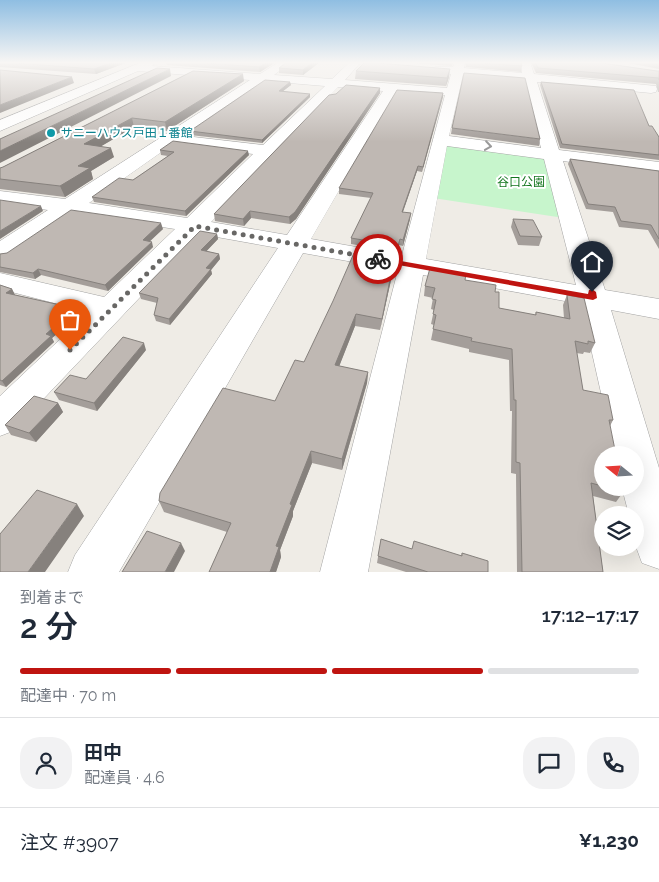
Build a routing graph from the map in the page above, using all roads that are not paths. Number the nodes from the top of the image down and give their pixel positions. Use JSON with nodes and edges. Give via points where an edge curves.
{"nodes":[{"id":1,"x":651,"y":88,"type":"edge"},
{"id":2,"x":89,"y":89,"type":"edge"},
{"id":3,"x":248,"y":89,"type":"edge"},
{"id":4,"x":293,"y":89,"type":"edge"},
{"id":5,"x":325,"y":89,"type":"edge"},
{"id":6,"x":368,"y":89,"type":"edge"},
{"id":7,"x":391,"y":89,"type":"edge"},
{"id":8,"x":412,"y":89,"type":"edge"},
{"id":9,"x":453,"y":89,"type":"edge"},
{"id":10,"x":532,"y":89,"type":"edge"},
{"id":11,"x":320,"y":92,"type":"junction"},
{"id":12,"x":452,"y":92,"type":"junction"},
{"id":13,"x":659,"y":100,"type":"edge"},
{"id":14,"x":0,"y":126,"type":"edge"},
{"id":15,"x":169,"y":139,"type":"junction"},
{"id":16,"x":440,"y":140,"type":"junction"},
{"id":17,"x":269,"y":151,"type":"junction"},
{"id":18,"x":552,"y":155,"type":"junction"},
{"id":19,"x":659,"y":168,"type":"edge"},
{"id":20,"x":0,"y":197,"type":"edge"},
{"id":21,"x":69,"y":206,"type":"junction"},
{"id":22,"x":195,"y":226,"type":"junction"},
{"id":23,"x":294,"y":244,"type":"junction"},
{"id":24,"x":0,"y":252,"type":"edge"},
{"id":25,"x":413,"y":265,"type":"junction"},
{"id":26,"x":0,"y":282,"type":"edge"},
{"id":27,"x":593,"y":298,"type":"junction"},
{"id":28,"x":112,"y":308,"type":"junction"},
{"id":29,"x":659,"y":309,"type":"edge"},
{"id":30,"x":0,"y":420,"type":"edge"},
{"id":31,"x":659,"y":546,"type":"edge"},
{"id":32,"x":92,"y":572,"type":"edge"},
{"id":33,"x":344,"y":572,"type":"edge"}],
"edges":[{"from":1,"to":13,"type":"street"},
{"from":2,"to":14,"type":"street"},
{"from":3,"to":15,"type":"street"},
{"from":4,"to":11,"type":"street"},
{"from":5,"to":11,"type":"street"},
{"from":6,"to":11,"type":"street"},
{"from":7,"to":23,"type":"street"},
{"from":8,"to":12,"type":"street"},
{"from":9,"to":12,"type":"street"},
{"from":10,"to":18,"type":"street"},
{"from":11,"to":17,"type":"street"},
{"from":12,"to":16,"type":"street"},
{"from":15,"to":17,"type":"street"},
{"from":15,"to":21,"type":"street"},
{"from":16,"to":18,"type":"street","one_way":true},
{"from":16,"to":25,"type":"street"},
{"from":17,"to":22,"type":"street"},
{"from":18,"to":19,"type":"street"},
{"from":18,"to":27,"type":"street"},
{"from":20,"to":21,"type":"street"},
{"from":21,"to":22,"type":"street"},
{"from":21,"to":24,"type":"street"},
{"from":22,"to":23,"type":"street"},
{"from":22,"to":28,"type":"street"},
{"from":23,"to":25,"type":"street"},
{"from":23,"to":32,"type":"street"},
{"from":25,"to":27,"type":"street"},
{"from":25,"to":33,"type":"street"},
{"from":26,"to":28,"type":"street"},
{"from":27,"to":29,"type":"street"},
{"from":27,"to":31,"type":"street"},
{"from":28,"to":30,"type":"street"}]}
